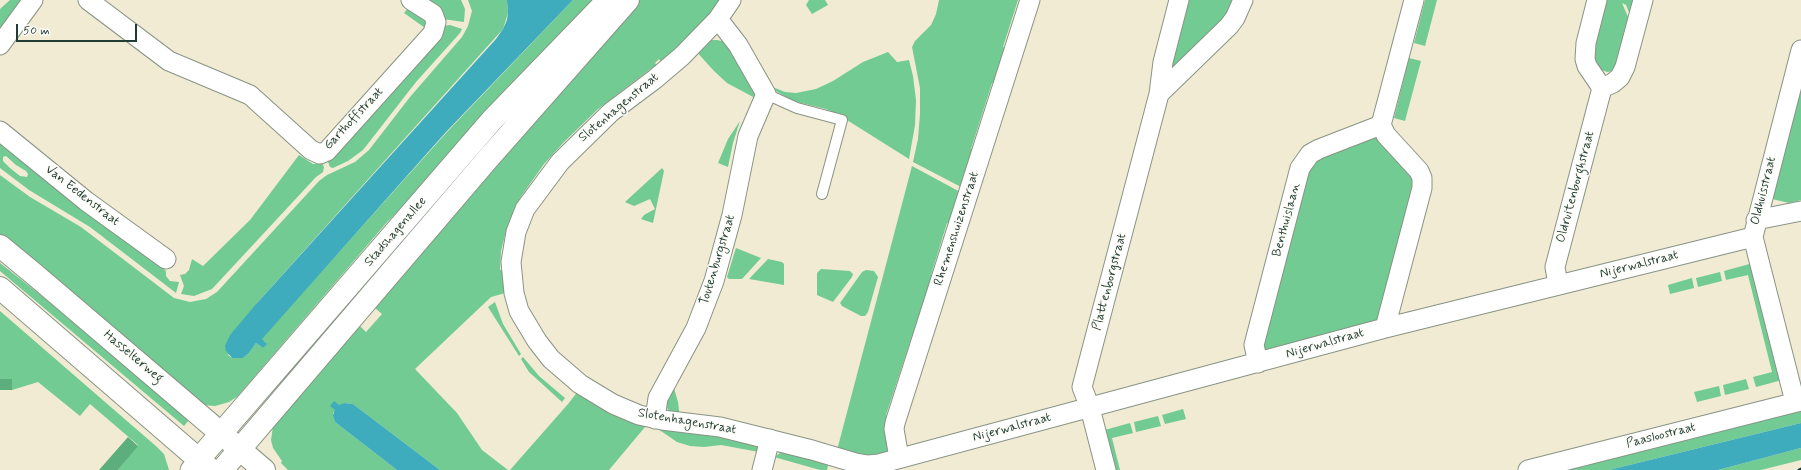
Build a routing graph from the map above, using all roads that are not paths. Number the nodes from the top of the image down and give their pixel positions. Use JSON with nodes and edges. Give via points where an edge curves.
{"nodes":[{"id":1,"x":33,"y":0,"type":"edge"},
{"id":2,"x":88,"y":0,"type":"edge"},
{"id":3,"x":411,"y":0,"type":"edge"},
{"id":4,"x":608,"y":0,"type":"edge"},
{"id":5,"x":628,"y":0,"type":"edge"},
{"id":6,"x":731,"y":0,"type":"edge"},
{"id":7,"x":1030,"y":0,"type":"edge"},
{"id":8,"x":1179,"y":0,"type":"edge"},
{"id":9,"x":1242,"y":0,"type":"edge"},
{"id":10,"x":1414,"y":0,"type":"edge"},
{"id":11,"x":1596,"y":0,"type":"edge"},
{"id":12,"x":1642,"y":0,"type":"edge"},
{"id":13,"x":718,"y":19,"type":"junction"},
{"id":14,"x":0,"y":45,"type":"edge"},
{"id":15,"x":1801,"y":50,"type":"edge"},
{"id":16,"x":1602,"y":88,"type":"junction"},
{"id":17,"x":766,"y":94,"type":"junction"},
{"id":18,"x":1159,"y":94,"type":"junction"},
{"id":19,"x":1381,"y":125,"type":"junction"},
{"id":20,"x":0,"y":131,"type":"edge"},
{"id":21,"x":822,"y":194,"type":"dead end"},
{"id":22,"x":1801,"y":211,"type":"edge"},
{"id":23,"x":1755,"y":229,"type":"junction"},
{"id":24,"x":0,"y":246,"type":"edge"},
{"id":25,"x":166,"y":259,"type":"dead end"},
{"id":26,"x":1558,"y":285,"type":"junction"},
{"id":27,"x":0,"y":288,"type":"edge"},
{"id":28,"x":1385,"y":328,"type":"junction"},
{"id":29,"x":1258,"y":363,"type":"junction"},
{"id":30,"x":1798,"y":401,"type":"edge"},
{"id":31,"x":1090,"y":408,"type":"junction"},
{"id":32,"x":655,"y":419,"type":"junction"},
{"id":33,"x":223,"y":434,"type":"junction"},
{"id":34,"x":770,"y":439,"type":"junction"},
{"id":35,"x":239,"y":449,"type":"junction"},
{"id":36,"x":899,"y":458,"type":"junction"},
{"id":37,"x":200,"y":466,"type":"edge"},
{"id":38,"x":222,"y":470,"type":"edge"},
{"id":39,"x":264,"y":470,"type":"edge"},
{"id":40,"x":762,"y":470,"type":"edge"},
{"id":41,"x":1106,"y":470,"type":"edge"},
{"id":42,"x":1528,"y":470,"type":"edge"}],
"edges":[{"from":1,"to":14,"type":"street"},
{"from":2,"to":3,"type":"street","name":"Garthoffstraat","via":[[169,61],[250,95],[311,150],[320,154],[327,151],[433,33],[436,22],[433,14]]},
{"from":4,"to":33,"type":"main road","name":"Stadshagenallee","via":[[492,120]]},
{"from":5,"to":35,"type":"main road","name":"Stadshagenallee"},
{"from":6,"to":13,"type":"street","name":"Slotenhagenstraat"},
{"from":7,"to":36,"type":"street","name":"Rhemenshuizenstraat","via":[[895,422]]},
{"from":8,"to":18,"type":"street","name":"Plattenborgstraat","via":[[1163,62]]},
{"from":9,"to":18,"type":"street","via":[[1236,18],[1229,26]]},
{"from":10,"to":19,"type":"street"},
{"from":11,"to":16,"type":"street","via":[[1584,59]]},
{"from":12,"to":16,"type":"street","via":[[1625,67],[1620,77]]},
{"from":13,"to":17,"type":"street","via":[[738,45]]},
{"from":13,"to":32,"type":"street","name":"Slotenhagenstraat","via":[[682,56],[597,124],[560,162],[525,209],[513,247],[511,262],[514,293],[528,328],[542,348],[565,372],[597,395],[639,415]]},
{"from":15,"to":23,"type":"street","name":"Oldhuisstraat"},
{"from":16,"to":26,"type":"street","name":"Oldruitenborghstraat","via":[[1555,267]]},
{"from":17,"to":21,"type":"lane","via":[[797,108],[842,120]]},
{"from":17,"to":32,"type":"street","name":"Toutenburgstraat","via":[[748,136],[732,215],[714,281],[696,328],[658,398]]},
{"from":18,"to":31,"type":"street","name":"Plattenborgstraat","via":[[1082,387]]},
{"from":19,"to":28,"type":"street","via":[[1386,135],[1419,171],[1422,178],[1422,188]]},
{"from":19,"to":29,"type":"street","name":"Benthuislaan","via":[[1319,149],[1310,154],[1300,168],[1254,345]]},
{"from":20,"to":25,"type":"street","name":"Van Eedenstraat","via":[[86,201]]},
{"from":22,"to":23,"type":"street","name":"Nijerwalstraat"},
{"from":23,"to":26,"type":"street","name":"Nijerwalstraat"},
{"from":23,"to":30,"type":"street","name":"Oldhuisstraat"},
{"from":24,"to":33,"type":"main road","name":"Hasselterweg"},
{"from":26,"to":28,"type":"street","name":"Nijerwalstraat"},
{"from":27,"to":37,"type":"main road"},
{"from":28,"to":29,"type":"street","name":"Nijerwalstraat"},
{"from":29,"to":31,"type":"street","name":"Nijerwalstraat"},
{"from":30,"to":42,"type":"street","name":"Paasloostraat"},
{"from":31,"to":36,"type":"street","name":"Nijerwalstraat"},
{"from":31,"to":41,"type":"street","name":"Plattenborgstraat"},
{"from":32,"to":34,"type":"street","name":"Slotenhagenstraat","via":[[720,427]]},
{"from":33,"to":35,"type":"main road","name":"Hasselterweg"},
{"from":33,"to":37,"type":"main road","name":"Stadshagenallee"},
{"from":34,"to":36,"type":"street","name":"Slotenhagenstraat","via":[[868,465]]},
{"from":34,"to":40,"type":"street"},
{"from":35,"to":38,"type":"main road","name":"Stadshagenallee"},
{"from":35,"to":39,"type":"main road","name":"Hasselterweg"}]}
